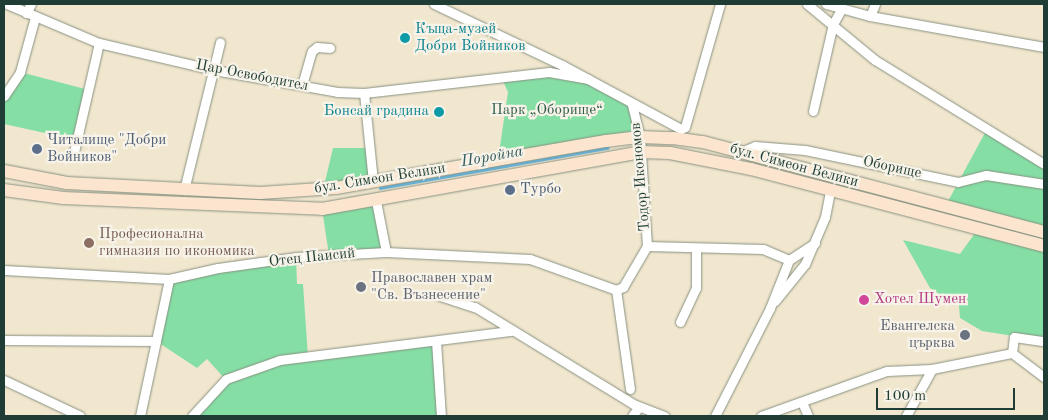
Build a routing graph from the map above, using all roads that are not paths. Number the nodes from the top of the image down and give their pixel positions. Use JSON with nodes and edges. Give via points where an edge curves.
{"nodes":[{"id":1,"x":7,"y":4,"type":"edge"},
{"id":2,"x":30,"y":4,"type":"edge"},
{"id":3,"x":434,"y":4,"type":"edge"},
{"id":4,"x":720,"y":4,"type":"edge"},
{"id":5,"x":807,"y":4,"type":"edge"},
{"id":6,"x":826,"y":4,"type":"edge"},
{"id":7,"x":875,"y":4,"type":"edge"},
{"id":8,"x":842,"y":8,"type":"junction"},
{"id":9,"x":31,"y":15,"type":"junction"},
{"id":10,"x":870,"y":16,"type":"junction"},
{"id":11,"x":833,"y":24,"type":"junction"},
{"id":12,"x":220,"y":42,"type":"dead end"},
{"id":13,"x":99,"y":43,"type":"junction"},
{"id":14,"x":1044,"y":47,"type":"edge"},
{"id":15,"x":330,"y":48,"type":"dead end"},
{"id":16,"x":214,"y":70,"type":"junction"},
{"id":17,"x":588,"y":79,"type":"junction"},
{"id":18,"x":302,"y":85,"type":"junction"},
{"id":19,"x":364,"y":93,"type":"junction"},
{"id":20,"x":4,"y":96,"type":"edge"},
{"id":21,"x":632,"y":104,"type":"junction"},
{"id":22,"x":813,"y":112,"type":"dead end"},
{"id":23,"x":640,"y":137,"type":"junction"},
{"id":24,"x":74,"y":152,"type":"dead end"},
{"id":25,"x":641,"y":152,"type":"junction"},
{"id":26,"x":741,"y":152,"type":"junction"},
{"id":27,"x":1044,"y":164,"type":"edge"},
{"id":28,"x":4,"y":171,"type":"edge"},
{"id":29,"x":373,"y":181,"type":"junction"},
{"id":30,"x":1044,"y":184,"type":"edge"},
{"id":31,"x":4,"y":190,"type":"edge"},
{"id":32,"x":184,"y":190,"type":"junction"},
{"id":33,"x":830,"y":192,"type":"junction"},
{"id":34,"x":376,"y":201,"type":"junction"},
{"id":35,"x":1044,"y":232,"type":"edge"},
{"id":36,"x":815,"y":243,"type":"junction"},
{"id":37,"x":647,"y":246,"type":"junction"},
{"id":38,"x":1044,"y":246,"type":"edge"},
{"id":39,"x":696,"y":248,"type":"junction"},
{"id":40,"x":386,"y":252,"type":"junction"},
{"id":41,"x":788,"y":260,"type":"junction"},
{"id":42,"x":4,"y":270,"type":"edge"},
{"id":43,"x":170,"y":279,"type":"junction"},
{"id":44,"x":616,"y":290,"type":"junction"},
{"id":45,"x":437,"y":295,"type":"dead end"},
{"id":46,"x":770,"y":308,"type":"junction"},
{"id":47,"x":680,"y":322,"type":"dead end"},
{"id":48,"x":511,"y":331,"type":"junction"},
{"id":49,"x":4,"y":340,"type":"edge"},
{"id":50,"x":156,"y":341,"type":"junction"},
{"id":51,"x":436,"y":341,"type":"junction"},
{"id":52,"x":1044,"y":341,"type":"edge"},
{"id":53,"x":1012,"y":353,"type":"junction"},
{"id":54,"x":932,"y":369,"type":"junction"},
{"id":55,"x":1044,"y":377,"type":"edge"},
{"id":56,"x":4,"y":380,"type":"edge"},
{"id":57,"x":630,"y":389,"type":"dead end"},
{"id":58,"x":802,"y":402,"type":"junction"},
{"id":59,"x":639,"y":407,"type":"junction"},
{"id":60,"x":80,"y":416,"type":"edge"},
{"id":61,"x":140,"y":416,"type":"edge"},
{"id":62,"x":192,"y":416,"type":"edge"},
{"id":63,"x":442,"y":416,"type":"edge"},
{"id":64,"x":632,"y":416,"type":"edge"},
{"id":65,"x":665,"y":416,"type":"edge"},
{"id":66,"x":715,"y":416,"type":"edge"},
{"id":67,"x":760,"y":416,"type":"edge"},
{"id":68,"x":808,"y":416,"type":"edge"},
{"id":69,"x":906,"y":416,"type":"edge"}],
"edges":[{"from":1,"to":9,"type":"street","name":"Цар Освободител"},
{"from":2,"to":9,"type":"street"},
{"from":3,"to":17,"type":"street"},
{"from":4,"to":21,"type":"street","via":[[685,127],[674,127]]},
{"from":5,"to":11,"type":"street"},
{"from":6,"to":8,"type":"street"},
{"from":7,"to":10,"type":"street"},
{"from":8,"to":10,"type":"street"},
{"from":8,"to":11,"type":"street"},
{"from":9,"to":13,"type":"street","name":"Цар Освободител"},
{"from":9,"to":20,"type":"street","via":[[20,72]]},
{"from":10,"to":14,"type":"street"},
{"from":11,"to":22,"type":"street"},
{"from":11,"to":27,"type":"street","via":[[875,60]]},
{"from":12,"to":16,"type":"street"},
{"from":13,"to":16,"type":"street","name":"Цар Освободител"},
{"from":13,"to":24,"type":"street"},
{"from":15,"to":18,"type":"street","via":[[317,47],[312,51]]},
{"from":16,"to":18,"type":"street","name":"Цар Освободител"},
{"from":16,"to":32,"type":"street"},
{"from":17,"to":19,"type":"street","name":"Цар Освободител","via":[[549,72]]},
{"from":17,"to":21,"type":"street"},
{"from":18,"to":19,"type":"street","name":"Цар Освободител"},
{"from":19,"to":29,"type":"street"},
{"from":21,"to":23,"type":"street","name":"Тодор Икономов"},
{"from":23,"to":25,"type":"street","name":"Тодор Икономов"},
{"from":23,"to":26,"type":"main road","name":"бул. Симеон Велики","via":[[703,142]]},
{"from":23,"to":29,"type":"main road","name":"бул. Симеон Велики"},
{"from":25,"to":33,"type":"main road","name":"бул. Симеон Велики","via":[[705,158]]},
{"from":25,"to":34,"type":"main road","name":"бул. Симеон Велики"},
{"from":25,"to":37,"type":"street","name":"Тодор Икономов"},
{"from":26,"to":30,"type":"street","name":"Оборище","via":[[755,146],[805,150],[958,182],[986,175]]},
{"from":26,"to":35,"type":"main road","name":"бул. Симеон Велики"},
{"from":28,"to":32,"type":"main road","name":"бул. Симеон Велики","via":[[67,183]]},
{"from":29,"to":32,"type":"main road","name":"бул. Симеон Велики","via":[[323,190],[260,193]]},
{"from":31,"to":34,"type":"main road","name":"бул. Симеон Велики","via":[[63,198],[254,209],[322,209]]},
{"from":33,"to":36,"type":"street"},
{"from":33,"to":38,"type":"main road","name":"бул. Симеон Велики"},
{"from":34,"to":40,"type":"street"},
{"from":36,"to":41,"type":"street"},
{"from":36,"to":46,"type":"street","via":[[805,264]]},
{"from":37,"to":39,"type":"street"},
{"from":37,"to":44,"type":"street","name":"Тодор Икономов","via":[[623,287]]},
{"from":39,"to":41,"type":"street","via":[[763,249]]},
{"from":39,"to":47,"type":"street","via":[[696,288]]},
{"from":40,"to":43,"type":"street","name":"Отец Паисий","via":[[296,257],[218,268]]},
{"from":40,"to":44,"type":"street","name":"Отец Паисий","via":[[530,259]]},
{"from":41,"to":46,"type":"street"},
{"from":42,"to":43,"type":"street","name":"Отец Паисий"},
{"from":43,"to":50,"type":"street"},
{"from":44,"to":57,"type":"street"},
{"from":45,"to":48,"type":"street","via":[[475,307]]},
{"from":46,"to":66,"type":"street"},
{"from":48,"to":51,"type":"street"},
{"from":48,"to":59,"type":"street"},
{"from":49,"to":50,"type":"street"},
{"from":50,"to":61,"type":"street"},
{"from":51,"to":62,"type":"street","via":[[280,360],[226,380]]},
{"from":51,"to":63,"type":"street"},
{"from":52,"to":53,"type":"street","via":[[1014,337]]},
{"from":53,"to":54,"type":"street"},
{"from":53,"to":55,"type":"street"},
{"from":54,"to":58,"type":"street","via":[[886,371]]},
{"from":54,"to":69,"type":"street"},
{"from":56,"to":60,"type":"street"},
{"from":58,"to":67,"type":"street"},
{"from":58,"to":68,"type":"street"},
{"from":59,"to":64,"type":"street"},
{"from":59,"to":65,"type":"street"}]}
